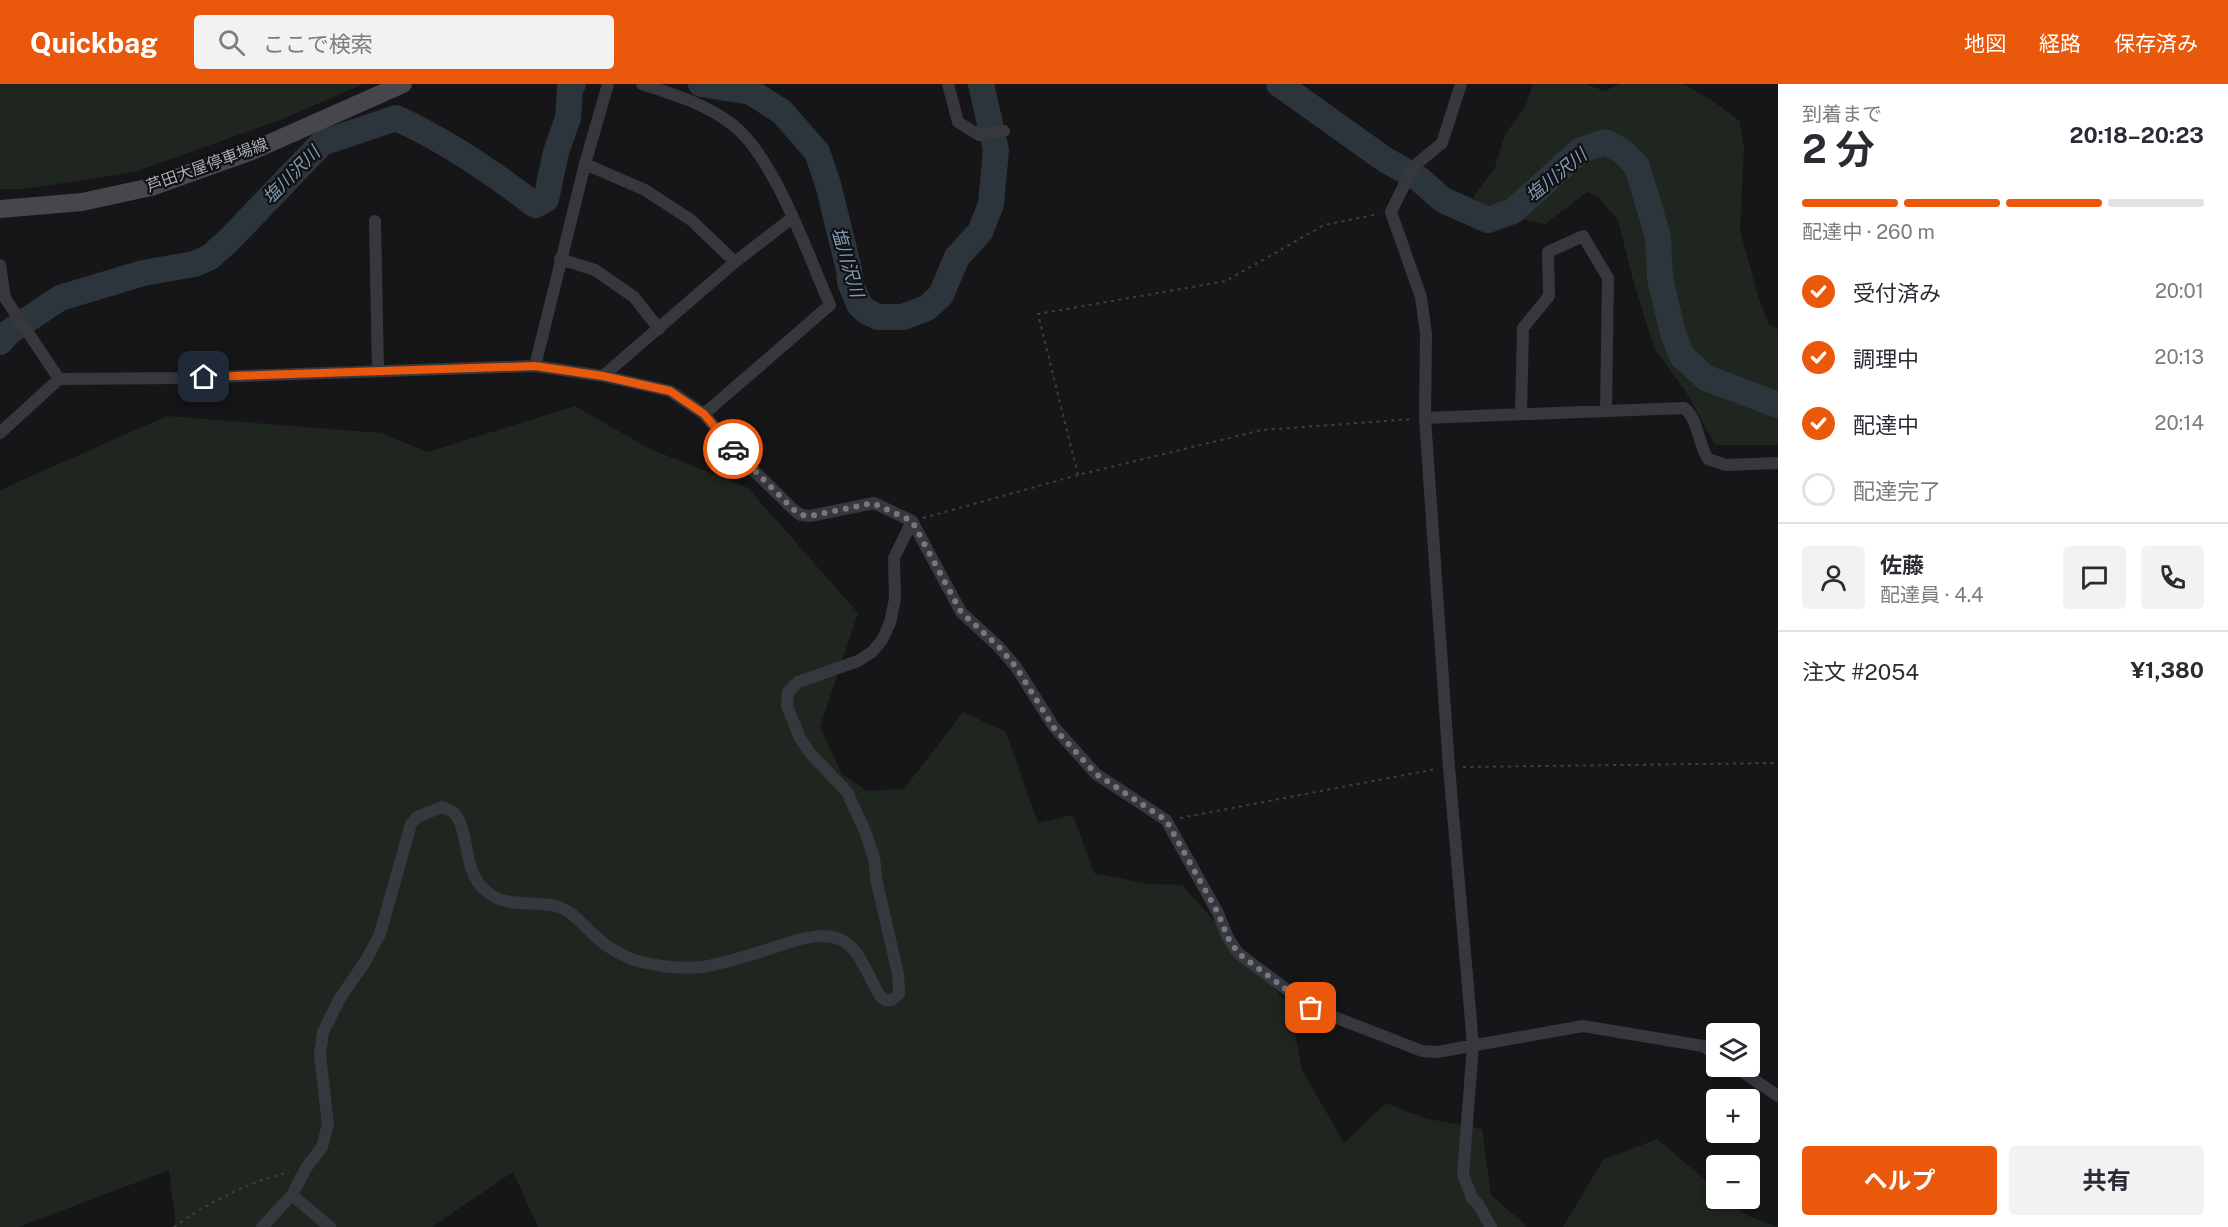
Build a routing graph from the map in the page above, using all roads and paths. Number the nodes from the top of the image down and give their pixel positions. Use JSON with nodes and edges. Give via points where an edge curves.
{"nodes":[{"id":1,"x":403,"y":84,"type":"edge"},
{"id":2,"x":608,"y":84,"type":"edge"},
{"id":3,"x":642,"y":84,"type":"edge"},
{"id":4,"x":948,"y":84,"type":"edge"},
{"id":5,"x":1461,"y":84,"type":"edge"},
{"id":6,"x":1004,"y":131,"type":"dead end"},
{"id":7,"x":585,"y":164,"type":"junction"},
{"id":8,"x":0,"y":209,"type":"edge"},
{"id":9,"x":1391,"y":212,"type":"junction"},
{"id":10,"x":792,"y":218,"type":"junction"},
{"id":11,"x":375,"y":221,"type":"dead end"},
{"id":12,"x":560,"y":259,"type":"junction"},
{"id":13,"x":735,"y":262,"type":"junction"},
{"id":14,"x":0,"y":265,"type":"edge"},
{"id":15,"x":3,"y":298,"type":"edge"},
{"id":16,"x":659,"y":329,"type":"junction"},
{"id":17,"x":535,"y":366,"type":"junction"},
{"id":18,"x":378,"y":371,"type":"junction"},
{"id":19,"x":603,"y":376,"type":"junction"},
{"id":20,"x":59,"y":379,"type":"junction"},
{"id":21,"x":1606,"y":410,"type":"junction"},
{"id":22,"x":704,"y":414,"type":"junction"},
{"id":23,"x":1521,"y":414,"type":"junction"},
{"id":24,"x":1425,"y":418,"type":"junction"},
{"id":25,"x":0,"y":434,"type":"edge"},
{"id":26,"x":1778,"y":463,"type":"edge"},
{"id":27,"x":1078,"y":475,"type":"junction"},
{"id":28,"x":912,"y":521,"type":"junction"},
{"id":29,"x":1778,"y":763,"type":"edge"},
{"id":30,"x":1449,"y":767,"type":"junction"},
{"id":31,"x":1166,"y":820,"type":"junction"},
{"id":32,"x":1473,"y":1045,"type":"junction"},
{"id":33,"x":1706,"y":1048,"type":"edge"},
{"id":34,"x":1750,"y":1077,"type":"edge"},
{"id":35,"x":1778,"y":1096,"type":"edge"},
{"id":36,"x":306,"y":1168,"type":"junction"},
{"id":37,"x":292,"y":1195,"type":"junction"},
{"id":38,"x":174,"y":1227,"type":"edge"},
{"id":39,"x":262,"y":1227,"type":"edge"},
{"id":40,"x":330,"y":1227,"type":"edge"},
{"id":41,"x":1491,"y":1227,"type":"edge"}],
"edges":[{"from":1,"to":8,"type":"main road","name":"芦田大屋停車場線","via":[[252,151],[151,187],[82,202]]},
{"from":2,"to":7,"type":"street"},
{"from":3,"to":10,"type":"street","via":[[690,100],[733,125],[753,146]]},
{"from":4,"to":6,"type":"street","via":[[958,122],[979,135]]},
{"from":5,"to":9,"type":"street","via":[[1442,143],[1413,167]]},
{"from":7,"to":12,"type":"street"},
{"from":7,"to":13,"type":"street","via":[[645,190],[691,220]]},
{"from":9,"to":24,"type":"street","via":[[1421,297],[1426,334]]},
{"from":9,"to":27,"type":"path","via":[[1324,225],[1226,281],[1038,314]]},
{"from":10,"to":13,"type":"street"},
{"from":10,"to":22,"type":"street","via":[[830,305]]},
{"from":11,"to":18,"type":"street"},
{"from":12,"to":16,"type":"street","via":[[605,277],[633,297]]},
{"from":12,"to":17,"type":"street"},
{"from":13,"to":16,"type":"street"},
{"from":14,"to":15,"type":"street"},
{"from":15,"to":20,"type":"street"},
{"from":16,"to":19,"type":"street"},
{"from":17,"to":18,"type":"street"},
{"from":17,"to":19,"type":"street"},
{"from":18,"to":20,"type":"street"},
{"from":19,"to":22,"type":"street","via":[[670,391]]},
{"from":20,"to":25,"type":"street"},
{"from":21,"to":23,"type":"street"},
{"from":21,"to":23,"type":"street","via":[[1608,278],[1583,236],[1548,252],[1549,296],[1523,328]]},
{"from":21,"to":26,"type":"street","via":[[1684,408],[1691,413],[1701,449],[1708,459],[1726,465]]},
{"from":22,"to":28,"type":"street","via":[[735,452],[801,515],[873,503]]},
{"from":23,"to":24,"type":"street"},
{"from":24,"to":27,"type":"path","via":[[1262,430]]},
{"from":24,"to":30,"type":"street"},
{"from":27,"to":28,"type":"path"},
{"from":28,"to":31,"type":"street","via":[[961,612],[1016,667],[1054,728],[1096,774]]},
{"from":28,"to":36,"type":"street","via":[[894,558],[895,598],[882,640],[858,661],[798,682],[788,692],[787,706],[800,738],[848,792],[866,831],[899,994],[892,1000],[880,996],[853,948],[833,937],[800,938],[763,952],[702,966],[664,966],[632,959],[557,907],[508,903],[495,898],[472,872],[462,830],[453,813],[442,807],[417,817],[411,824],[380,934],[323,1032],[320,1054],[328,1124],[322,1147]]},
{"from":29,"to":30,"type":"path"},
{"from":30,"to":31,"type":"path"},
{"from":30,"to":32,"type":"street"},
{"from":31,"to":32,"type":"street","via":[[1238,953],[1311,1008],[1422,1052]]},
{"from":32,"to":33,"type":"street","via":[[1583,1026]]},
{"from":32,"to":41,"type":"street","via":[[1463,1175]]},
{"from":34,"to":35,"type":"street"},
{"from":36,"to":37,"type":"street"},
{"from":36,"to":38,"type":"path","via":[[270,1176]]},
{"from":37,"to":39,"type":"street"},
{"from":37,"to":40,"type":"street"}]}
